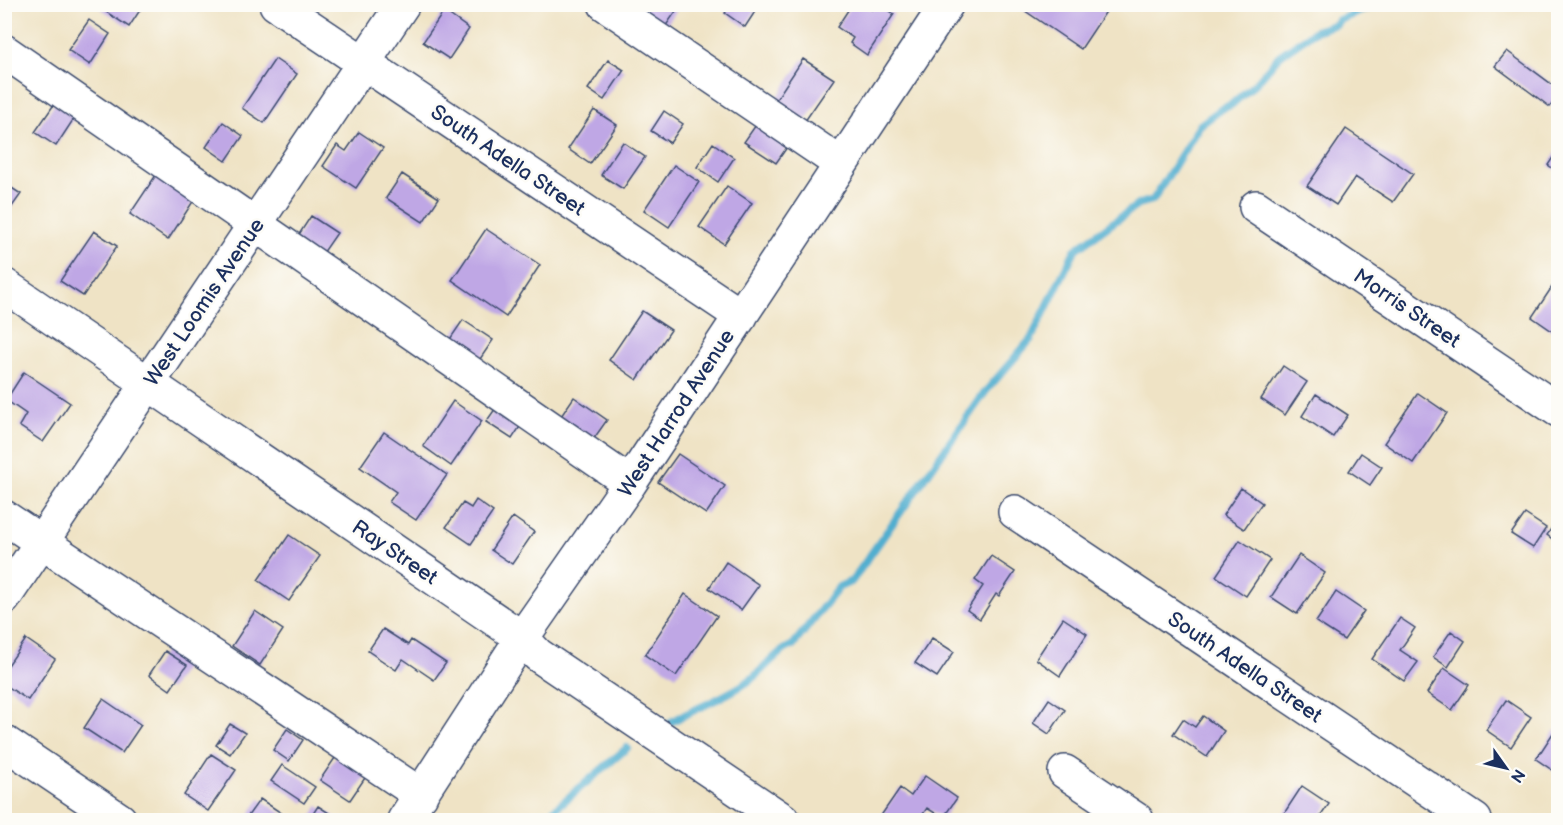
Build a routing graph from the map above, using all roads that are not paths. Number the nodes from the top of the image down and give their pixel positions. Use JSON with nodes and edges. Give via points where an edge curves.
{"nodes":[{"id":1,"x":276,"y":4,"type":"edge"},
{"id":2,"x":403,"y":4,"type":"edge"},
{"id":3,"x":605,"y":4,"type":"edge"},
{"id":4,"x":947,"y":5,"type":"edge"},
{"id":5,"x":4,"y":51,"type":"edge"},
{"id":6,"x":363,"y":63,"type":"junction"},
{"id":7,"x":841,"y":164,"type":"junction"},
{"id":8,"x":1256,"y":207,"type":"dead end"},
{"id":9,"x":256,"y":225,"type":"junction"},
{"id":10,"x":4,"y":285,"type":"edge"},
{"id":11,"x":741,"y":316,"type":"junction"},
{"id":12,"x":150,"y":384,"type":"junction"},
{"id":13,"x":1558,"y":410,"type":"edge"},
{"id":14,"x":630,"y":483,"type":"junction"},
{"id":15,"x":1015,"y":512,"type":"dead end"},
{"id":16,"x":4,"y":517,"type":"edge"},
{"id":17,"x":42,"y":542,"type":"junction"},
{"id":18,"x":4,"y":598,"type":"edge"},
{"id":19,"x":522,"y":639,"type":"junction"},
{"id":20,"x":4,"y":742,"type":"edge"},
{"id":21,"x":1065,"y":772,"type":"dead end"},
{"id":22,"x":412,"y":808,"type":"edge"},
{"id":23,"x":120,"y":820,"type":"edge"},
{"id":24,"x":783,"y":820,"type":"edge"},
{"id":25,"x":1137,"y":820,"type":"edge"},
{"id":26,"x":1475,"y":820,"type":"edge"}],
"edges":[{"from":1,"to":6,"type":"street","name":"South Adella Street"},
{"from":2,"to":6,"type":"street","name":"West Loomis Avenue"},
{"from":3,"to":7,"type":"street"},
{"from":4,"to":7,"type":"street","name":"West Harrod Avenue"},
{"from":5,"to":9,"type":"street"},
{"from":6,"to":9,"type":"street","name":"West Loomis Avenue"},
{"from":6,"to":11,"type":"street","name":"South Adella Street"},
{"from":7,"to":11,"type":"street","name":"West Harrod Avenue"},
{"from":8,"to":13,"type":"street","name":"Morris Street"},
{"from":9,"to":12,"type":"street","name":"West Loomis Avenue"},
{"from":9,"to":14,"type":"street"},
{"from":10,"to":12,"type":"street","name":"Ray Street"},
{"from":11,"to":14,"type":"street","name":"West Harrod Avenue"},
{"from":12,"to":17,"type":"street","name":"West Loomis Avenue"},
{"from":12,"to":19,"type":"street","name":"Ray Street"},
{"from":14,"to":19,"type":"street","name":"West Harrod Avenue"},
{"from":15,"to":26,"type":"street","name":"South Adella Street"},
{"from":16,"to":17,"type":"street"},
{"from":17,"to":18,"type":"street","name":"West Loomis Avenue"},
{"from":17,"to":22,"type":"street"},
{"from":19,"to":22,"type":"street","name":"West Harrod Avenue"},
{"from":19,"to":24,"type":"street","name":"Ray Street","via":[[538,655]]},
{"from":20,"to":23,"type":"street"},
{"from":21,"to":25,"type":"street"}]}
